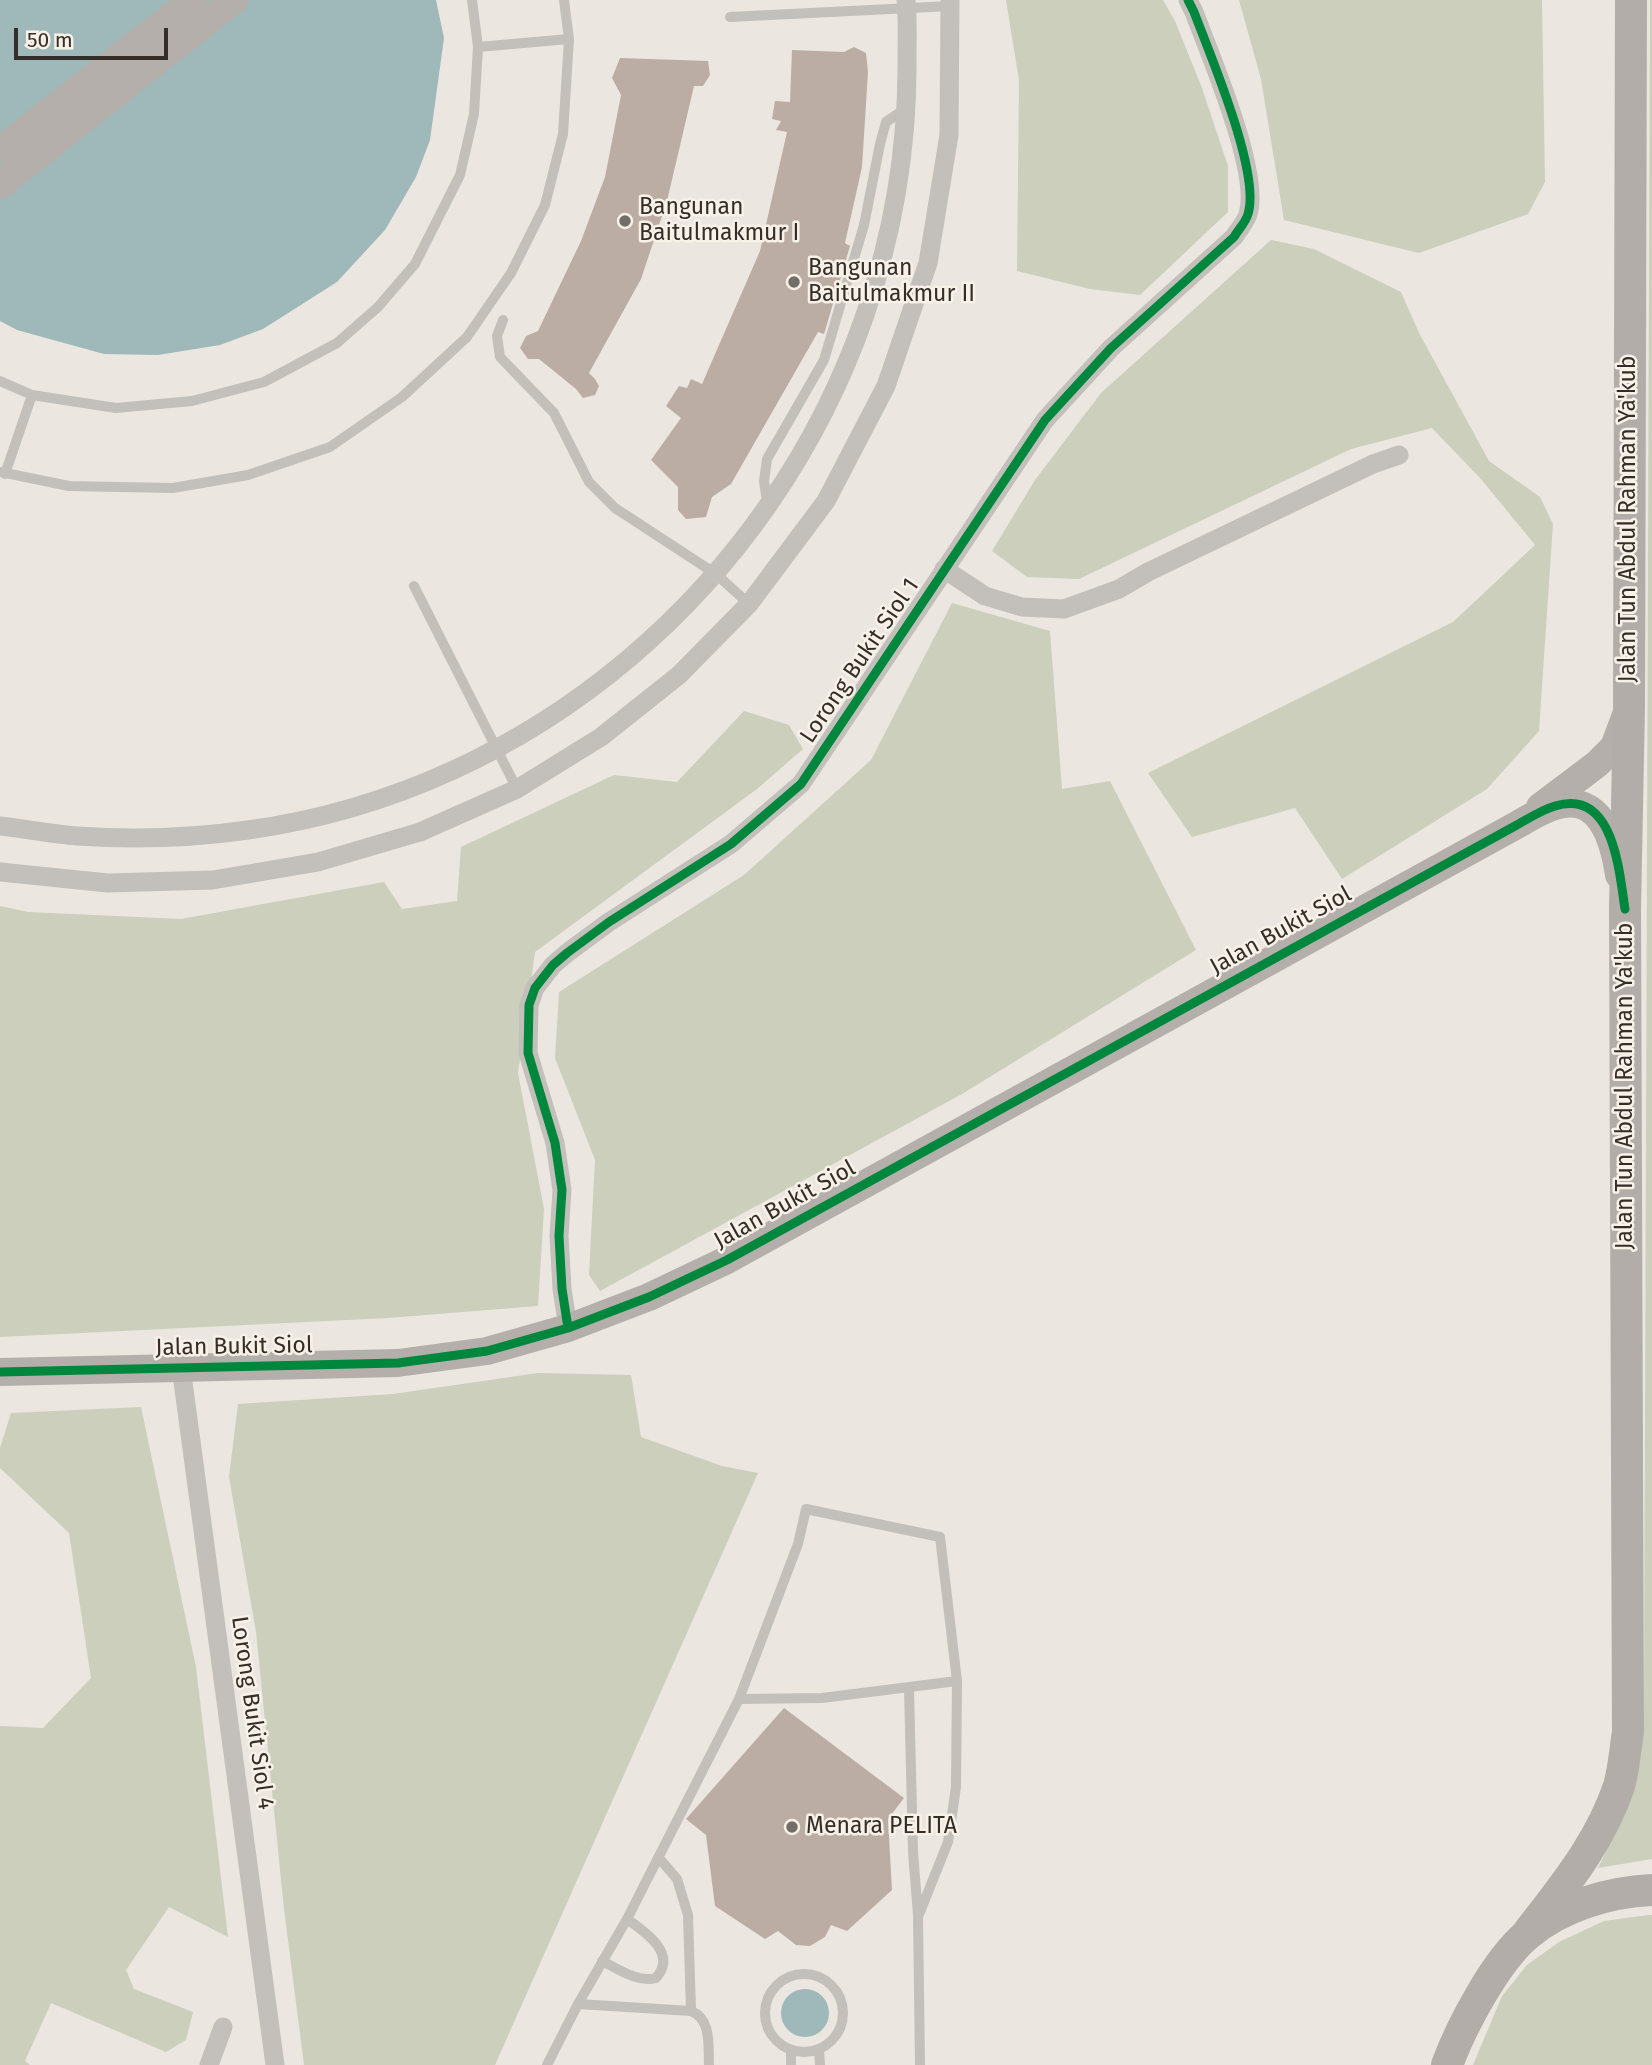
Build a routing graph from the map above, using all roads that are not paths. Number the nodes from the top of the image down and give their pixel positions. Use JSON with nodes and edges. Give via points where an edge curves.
{"nodes":[{"id":1,"x":193,"y":0,"type":"edge"},
{"id":2,"x":234,"y":0,"type":"edge"},
{"id":3,"x":472,"y":0,"type":"edge"},
{"id":4,"x":564,"y":0,"type":"edge"},
{"id":5,"x":1188,"y":0,"type":"edge"},
{"id":6,"x":1630,"y":0,"type":"edge"},
{"id":7,"x":951,"y":3,"type":"edge"},
{"id":8,"x":907,"y":5,"type":"edge"},
{"id":9,"x":730,"y":17,"type":"dead end"},
{"id":10,"x":569,"y":39,"type":"junction"},
{"id":11,"x":478,"y":47,"type":"junction"},
{"id":12,"x":908,"y":107,"type":"junction"},
{"id":13,"x":0,"y":150,"type":"edge"},
{"id":14,"x":0,"y":186,"type":"edge"},
{"id":15,"x":503,"y":320,"type":"dead end"},
{"id":16,"x":0,"y":381,"type":"edge"},
{"id":17,"x":32,"y":396,"type":"junction"},
{"id":18,"x":1399,"y":455,"type":"dead end"},
{"id":19,"x":3,"y":473,"type":"edge"},
{"id":20,"x":767,"y":509,"type":"junction"},
{"id":21,"x":944,"y":569,"type":"junction"},
{"id":22,"x":716,"y":575,"type":"junction"},
{"id":23,"x":414,"y":586,"type":"dead end"},
{"id":24,"x":749,"y":604,"type":"junction"},
{"id":25,"x":1629,"y":706,"type":"junction"},
{"id":26,"x":496,"y":749,"type":"junction"},
{"id":27,"x":517,"y":789,"type":"junction"},
{"id":28,"x":1515,"y":825,"type":"junction"},
{"id":29,"x":0,"y":826,"type":"edge"},
{"id":30,"x":0,"y":872,"type":"edge"},
{"id":31,"x":1625,"y":909,"type":"junction"},
{"id":32,"x":568,"y":1328,"type":"junction"},
{"id":33,"x":181,"y":1367,"type":"junction"},
{"id":34,"x":0,"y":1372,"type":"edge"},
{"id":35,"x":957,"y":1681,"type":"junction"},
{"id":36,"x":909,"y":1689,"type":"junction"},
{"id":37,"x":739,"y":1699,"type":"junction"},
{"id":38,"x":659,"y":1858,"type":"junction"},
{"id":39,"x":1652,"y":1890,"type":"edge"},
{"id":40,"x":918,"y":1917,"type":"junction"},
{"id":41,"x":627,"y":1919,"type":"junction"},
{"id":42,"x":1527,"y":1934,"type":"junction"},
{"id":43,"x":603,"y":1961,"type":"junction"},
{"id":44,"x":578,"y":2004,"type":"junction"},
{"id":45,"x":691,"y":2011,"type":"junction"},
{"id":46,"x":223,"y":2027,"type":"dead end"},
{"id":47,"x":790,"y":2050,"type":"junction"},
{"id":48,"x":819,"y":2050,"type":"junction"},
{"id":49,"x":209,"y":2065,"type":"edge"},
{"id":50,"x":275,"y":2065,"type":"edge"},
{"id":51,"x":547,"y":2065,"type":"edge"},
{"id":52,"x":709,"y":2065,"type":"edge"},
{"id":53,"x":792,"y":2065,"type":"edge"},
{"id":54,"x":820,"y":2065,"type":"edge"},
{"id":55,"x":920,"y":2065,"type":"edge"},
{"id":56,"x":1447,"y":2065,"type":"edge"}],
"edges":[{"from":1,"to":13,"type":"street"},
{"from":2,"to":14,"type":"street"},
{"from":3,"to":11,"type":"lane"},
{"from":4,"to":10,"type":"lane"},
{"from":5,"to":21,"type":"street","name":"Lorong Bukit Siol 1","via":[[1249,174],[1248,215],[1234,237],[1111,348],[1063,399]]},
{"from":6,"to":25,"type":"main road","name":"Jalan Tun Abdul Rahman Ya'kub"},
{"from":7,"to":8,"type":"lane"},
{"from":7,"to":24,"type":"street","via":[[949,135],[928,263],[886,386],[826,500]]},
{"from":8,"to":9,"type":"lane"},
{"from":8,"to":12,"type":"street"},
{"from":10,"to":11,"type":"lane"},
{"from":10,"to":19,"type":"lane","via":[[563,134],[545,205],[511,273],[467,337],[402,397],[330,447],[248,475],[173,488],[69,486]]},
{"from":11,"to":17,"type":"lane","via":[[474,114],[460,175],[415,264],[378,307],[337,343],[264,382],[192,401],[116,408]]},
{"from":12,"to":20,"type":"street","via":[[898,193],[878,277],[850,358],[813,436]]},
{"from":12,"to":20,"type":"lane","via":[[886,122],[864,225],[824,360],[768,459],[764,481]]},
{"from":15,"to":22,"type":"lane","via":[[497,336],[500,357],[554,413],[589,482],[615,508]]},
{"from":16,"to":17,"type":"lane"},
{"from":17,"to":19,"type":"lane"},
{"from":18,"to":21,"type":"street","via":[[1119,589],[1064,609],[1022,607],[985,596]]},
{"from":20,"to":22,"type":"street"},
{"from":21,"to":32,"type":"street","name":"Lorong Bukit Siol 1","via":[[801,784],[731,844],[567,953],[535,988],[529,1005],[528,1053],[555,1143],[562,1191],[559,1236]]},
{"from":22,"to":24,"type":"lane"},
{"from":22,"to":26,"type":"street","via":[[650,642],[576,700]]},
{"from":23,"to":26,"type":"lane"},
{"from":24,"to":27,"type":"street","via":[[679,675],[601,737]]},
{"from":25,"to":28,"type":"street","via":[[1614,747]]},
{"from":25,"to":31,"type":"main road","name":"Jalan Tun Abdul Rahman Ya'kub"},
{"from":26,"to":27,"type":"lane"},
{"from":26,"to":29,"type":"street","via":[[381,797],[249,830],[163,838],[76,836]]},
{"from":27,"to":30,"type":"street","via":[[420,832],[318,862],[213,880],[108,883]]},
{"from":28,"to":31,"type":"street","via":[[1555,806],[1574,804],[1591,811],[1609,829]]},
{"from":28,"to":32,"type":"street","name":"Jalan Bukit Siol","via":[[727,1260]]},
{"from":31,"to":42,"type":"main road","name":"Jalan Tun Abdul Rahman Ya'kub","via":[[1628,1732],[1619,1784],[1597,1838]]},
{"from":32,"to":33,"type":"street","name":"Jalan Bukit Siol","via":[[486,1351],[398,1363]]},
{"from":33,"to":34,"type":"street","name":"Jalan Bukit Siol"},
{"from":33,"to":50,"type":"street","name":"Lorong Bukit Siol 4"},
{"from":35,"to":36,"type":"lane"},
{"from":35,"to":37,"type":"lane","via":[[940,1537],[806,1509],[798,1544]]},
{"from":35,"to":40,"type":"lane","via":[[956,1787],[948,1842]]},
{"from":36,"to":37,"type":"lane","via":[[822,1698]]},
{"from":36,"to":40,"type":"lane"},
{"from":37,"to":38,"type":"lane"},
{"from":38,"to":41,"type":"lane"},
{"from":38,"to":45,"type":"lane","via":[[677,1879],[688,1914]]},
{"from":39,"to":42,"type":"main road","via":[[1580,1904]]},
{"from":40,"to":55,"type":"lane"},
{"from":41,"to":43,"type":"lane"},
{"from":41,"to":43,"type":"lane","via":[[658,1945],[664,1964],[660,1973],[643,1979]]},
{"from":42,"to":56,"type":"main road","name":"Jalan Tun Abdul Rahman Ya'kub","via":[[1489,1982]]},
{"from":43,"to":44,"type":"lane"},
{"from":44,"to":45,"type":"lane"},
{"from":44,"to":51,"type":"lane"},
{"from":45,"to":52,"type":"lane","via":[[703,2017],[706,2025]]},
{"from":46,"to":49,"type":"street"},
{"from":47,"to":48,"type":"lane"},
{"from":47,"to":48,"type":"lane","via":[[771,2035],[766,2023],[768,1997],[785,1979],[810,1974],[832,1986],[843,2008],[838,2033]]},
{"from":47,"to":53,"type":"lane"},
{"from":48,"to":54,"type":"lane"}]}
